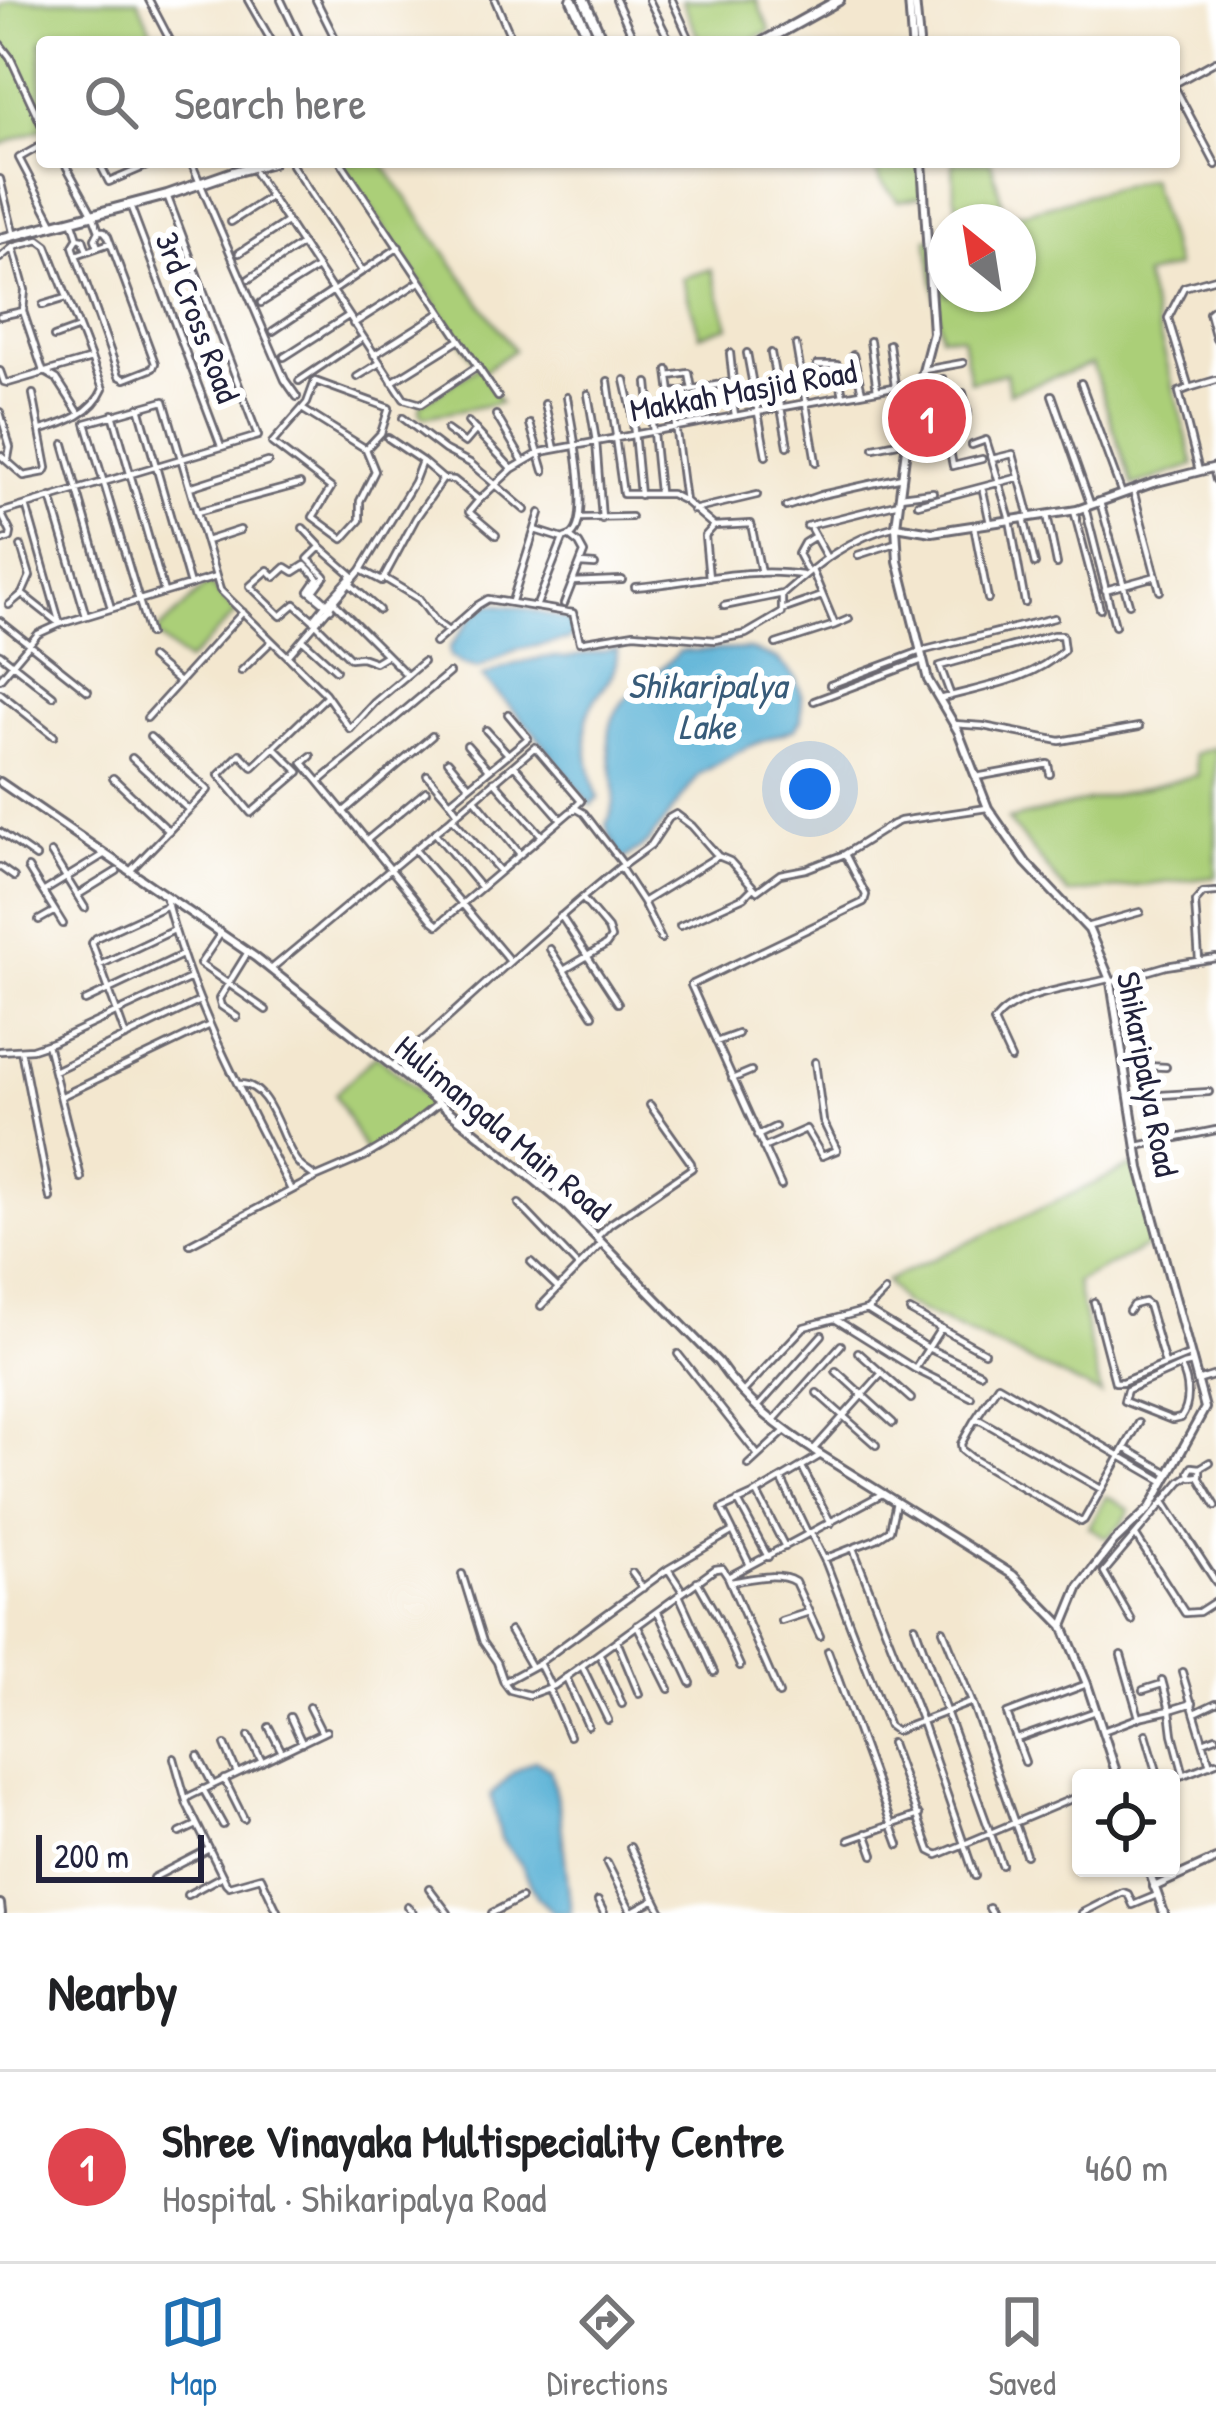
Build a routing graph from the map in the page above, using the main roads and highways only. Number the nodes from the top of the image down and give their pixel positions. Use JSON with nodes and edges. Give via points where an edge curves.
{"nodes":[{"id":1,"x":572,"y":0,"type":"edge"},
{"id":2,"x":584,"y":0,"type":"edge"},
{"id":3,"x":843,"y":0,"type":"edge"},
{"id":4,"x":588,"y":36,"type":"edge"},
{"id":5,"x":599,"y":36,"type":"edge"},
{"id":6,"x":778,"y":36,"type":"edge"},
{"id":7,"x":249,"y":168,"type":"edge"},
{"id":8,"x":0,"y":239,"type":"edge"}],
"edges":[{"from":1,"to":4,"type":"main road"},
{"from":2,"to":5,"type":"main road"},
{"from":3,"to":6,"type":"main road"},
{"from":7,"to":8,"type":"main road"}]}
